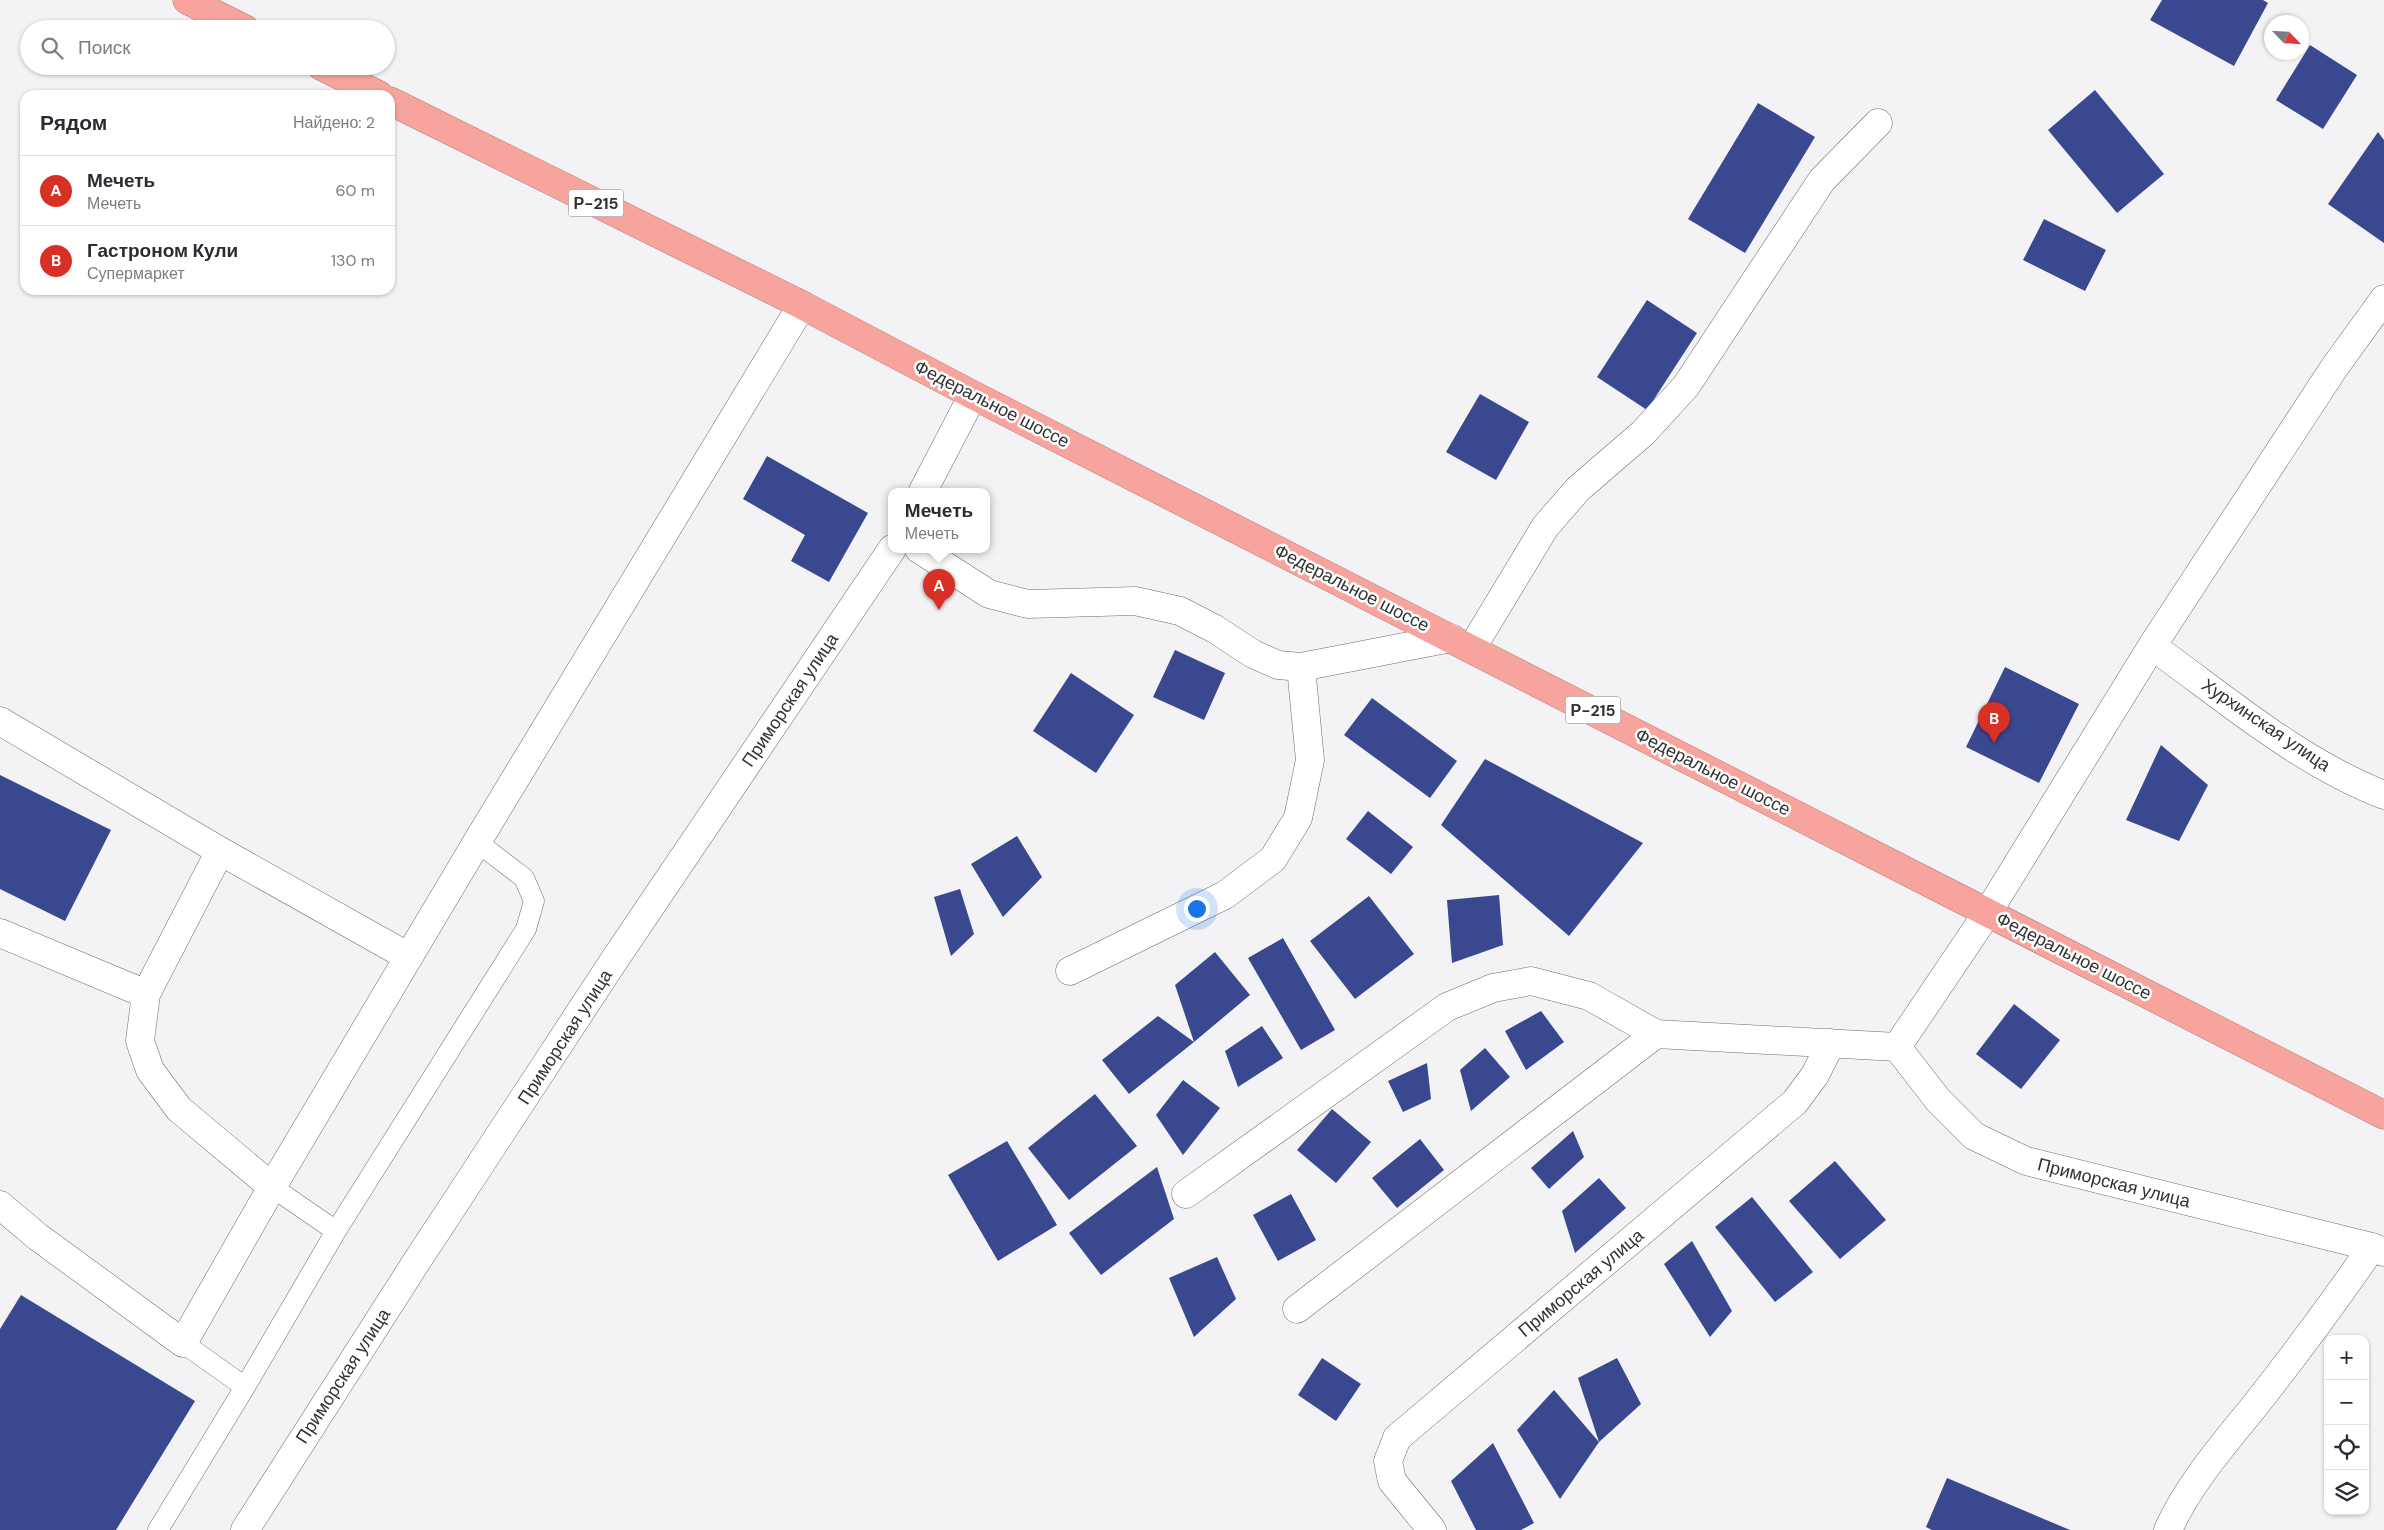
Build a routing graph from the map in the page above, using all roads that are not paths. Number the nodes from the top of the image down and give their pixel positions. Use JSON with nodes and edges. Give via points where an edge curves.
{"nodes":[{"id":1,"x":187,"y":0,"type":"edge"},
{"id":2,"x":227,"y":20,"type":"edge"},
{"id":3,"x":339,"y":75,"type":"edge"},
{"id":4,"x":369,"y":90,"type":"edge"},
{"id":5,"x":395,"y":103,"type":"edge"},
{"id":6,"x":1878,"y":123,"type":"dead end"},
{"id":7,"x":2384,"y":299,"type":"edge"},
{"id":8,"x":802,"y":305,"type":"junction"},
{"id":9,"x":973,"y":395,"type":"junction"},
{"id":10,"x":925,"y":488,"type":"edge"},
{"id":11,"x":889,"y":553,"type":"edge"},
{"id":12,"x":925,"y":553,"type":"edge"},
{"id":13,"x":1461,"y":643,"type":"junction"},
{"id":14,"x":2152,"y":646,"type":"junction"},
{"id":15,"x":1301,"y":667,"type":"junction"},
{"id":16,"x":0,"y":721,"type":"edge"},
{"id":17,"x":2384,"y":795,"type":"edge"},
{"id":18,"x":477,"y":842,"type":"junction"},
{"id":19,"x":220,"y":851,"type":"junction"},
{"id":20,"x":1988,"y":912,"type":"junction"},
{"id":21,"x":0,"y":934,"type":"edge"},
{"id":22,"x":409,"y":957,"type":"junction"},
{"id":23,"x":1070,"y":971,"type":"dead end"},
{"id":24,"x":146,"y":994,"type":"junction"},
{"id":25,"x":1656,"y":1034,"type":"junction"},
{"id":26,"x":1830,"y":1043,"type":"junction"},
{"id":27,"x":1897,"y":1046,"type":"junction"},
{"id":28,"x":2384,"y":1115,"type":"edge"},
{"id":29,"x":272,"y":1187,"type":"junction"},
{"id":30,"x":1186,"y":1194,"type":"dead end"},
{"id":31,"x":0,"y":1204,"type":"edge"},
{"id":32,"x":336,"y":1231,"type":"junction"},
{"id":33,"x":2378,"y":1250,"type":"edge"},
{"id":34,"x":1297,"y":1309,"type":"dead end"},
{"id":35,"x":182,"y":1343,"type":"junction"},
{"id":36,"x":245,"y":1387,"type":"junction"},
{"id":37,"x":158,"y":1530,"type":"edge"},
{"id":38,"x":245,"y":1530,"type":"edge"},
{"id":39,"x":1432,"y":1530,"type":"edge"},
{"id":40,"x":2168,"y":1530,"type":"edge"}],
"edges":[{"from":1,"to":2,"type":"highway"},
{"from":3,"to":4,"type":"highway"},
{"from":5,"to":8,"type":"highway","number":"Р-215"},
{"from":6,"to":13,"type":"street","via":[[1822,180],[1686,386],[1643,434],[1578,489]]},
{"from":7,"to":14,"type":"street","via":[[2334,368]]},
{"from":8,"to":9,"type":"highway","name":"Федеральное шоссе","number":"Р-215"},
{"from":8,"to":18,"type":"street"},
{"from":9,"to":10,"type":"street"},
{"from":9,"to":13,"type":"highway","name":"Федеральное шоссе","number":"Р-215"},
{"from":11,"to":38,"type":"street","name":"Приморская улица","via":[[613,962],[409,1272]]},
{"from":12,"to":15,"type":"street","via":[[989,594],[1028,604],[1135,601],[1180,611],[1253,654],[1278,665]]},
{"from":13,"to":15,"type":"street"},
{"from":13,"to":20,"type":"highway","name":"Федеральное шоссе","number":"Р-215"},
{"from":14,"to":17,"type":"street","name":"Хурхинская улица","via":[[2288,744],[2354,783]]},
{"from":14,"to":20,"type":"street"},
{"from":15,"to":23,"type":"street","via":[[1310,760],[1298,818],[1273,859],[1225,895]]},
{"from":16,"to":19,"type":"street"},
{"from":18,"to":22,"type":"street"},
{"from":18,"to":32,"type":"lane","via":[[524,878],[534,901],[526,929]]},
{"from":19,"to":22,"type":"street"},
{"from":19,"to":24,"type":"street"},
{"from":20,"to":27,"type":"street"},
{"from":20,"to":28,"type":"highway","name":"Федеральное шоссе","number":"Р-215"},
{"from":21,"to":24,"type":"street"},
{"from":22,"to":29,"type":"street"},
{"from":24,"to":29,"type":"street","via":[[140,1041],[150,1070],[179,1109]]},
{"from":25,"to":26,"type":"street"},
{"from":25,"to":30,"type":"street","via":[[1589,996],[1531,981],[1493,988],[1447,1007]]},
{"from":25,"to":34,"type":"street"},
{"from":26,"to":27,"type":"street"},
{"from":26,"to":39,"type":"street","name":"Приморская улица","via":[[1815,1075],[1795,1102],[1397,1438],[1388,1461],[1392,1482]]},
{"from":27,"to":33,"type":"street","name":"Приморская улица","via":[[1938,1100],[1974,1136],[2026,1161]]},
{"from":29,"to":32,"type":"lane"},
{"from":29,"to":35,"type":"street"},
{"from":31,"to":35,"type":"street","via":[[38,1238]]},
{"from":32,"to":36,"type":"lane"},
{"from":33,"to":40,"type":"street","name":"Приморская улица","via":[[2211,1461]]},
{"from":35,"to":36,"type":"lane"},
{"from":36,"to":37,"type":"lane"}]}
